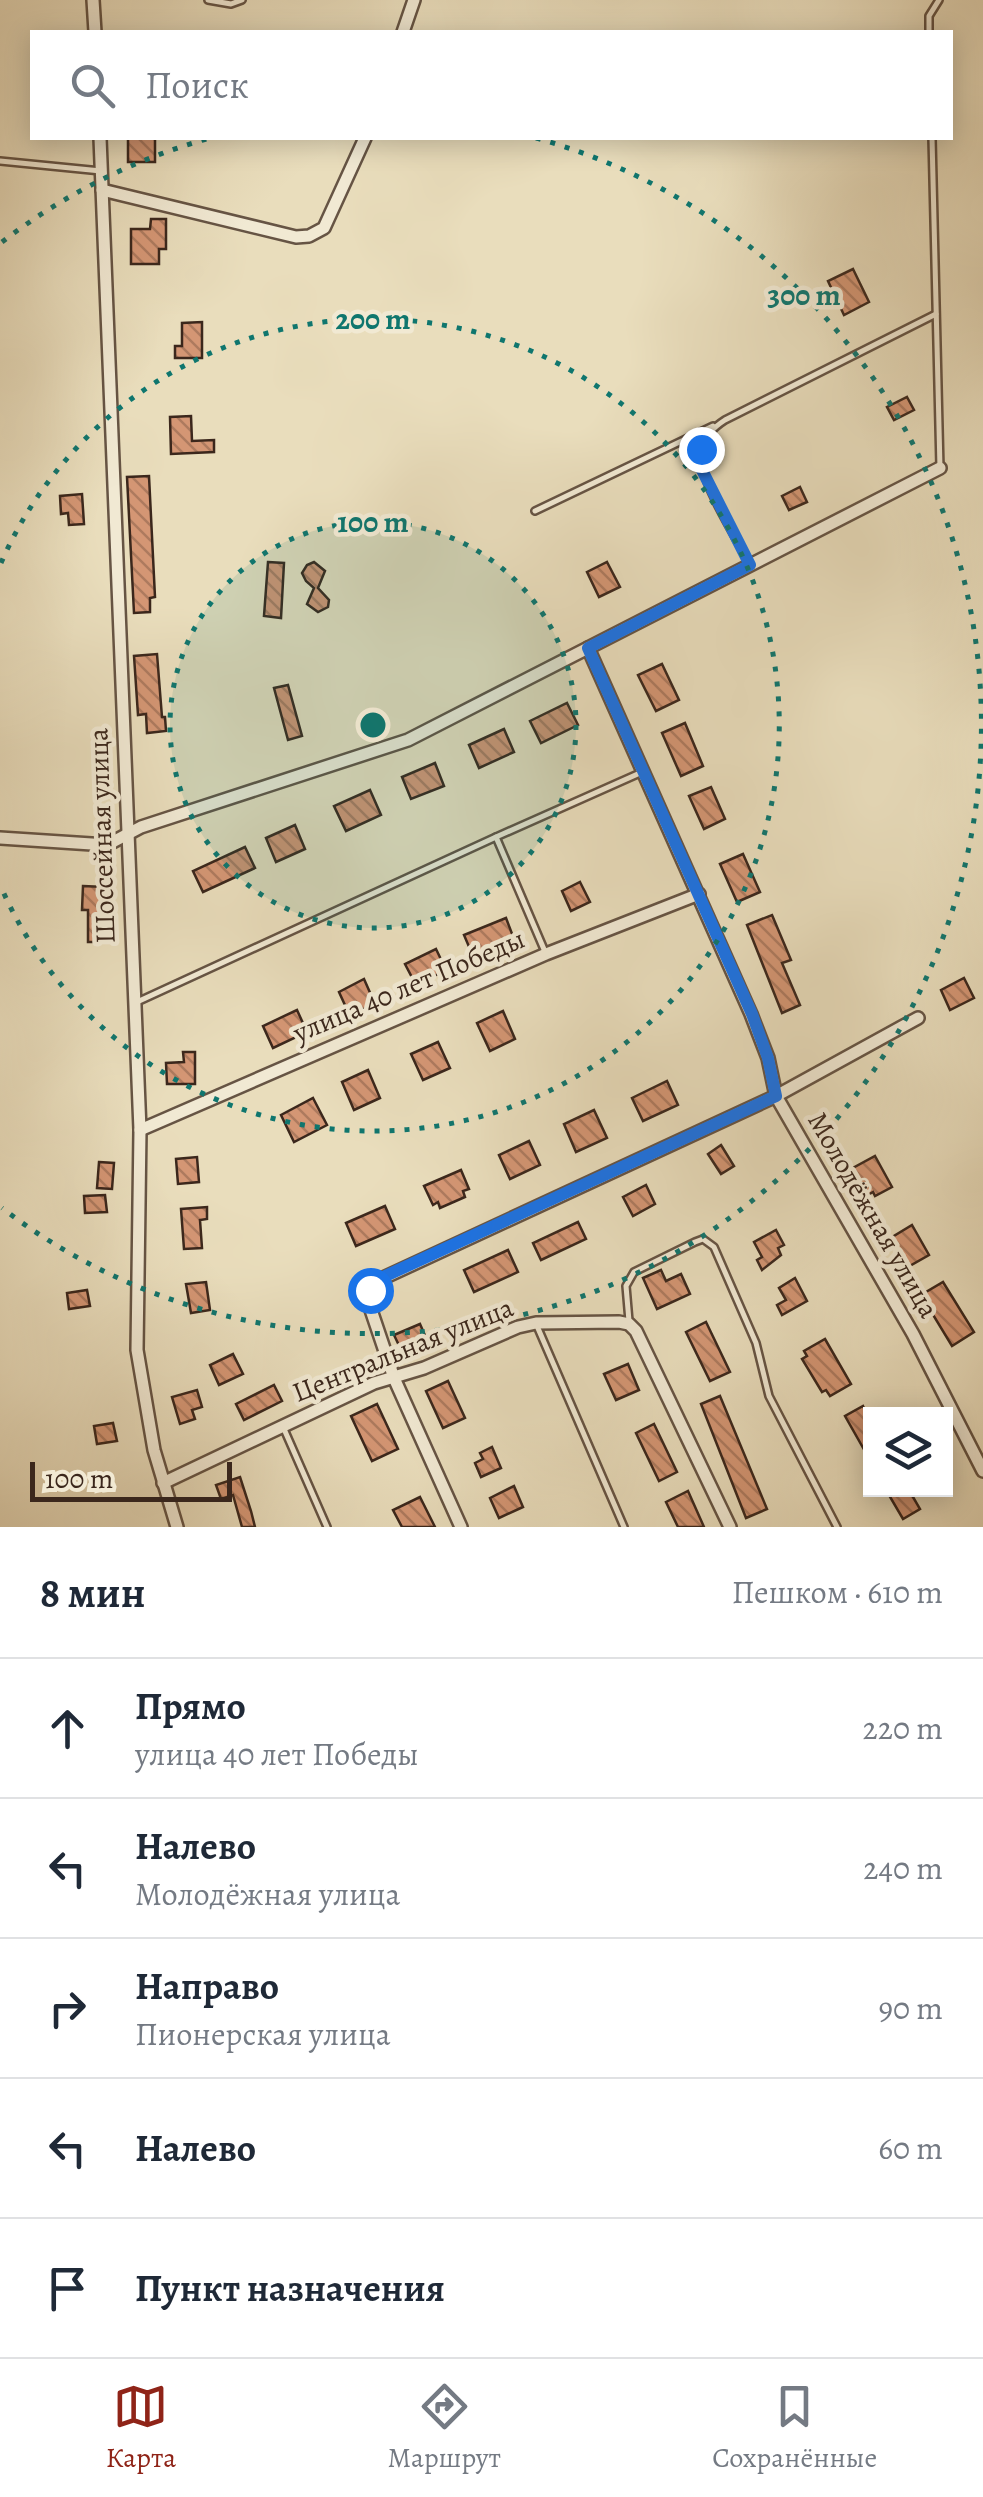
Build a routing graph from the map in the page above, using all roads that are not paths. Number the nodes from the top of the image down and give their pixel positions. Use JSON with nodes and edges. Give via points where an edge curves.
{"nodes":[{"id":1,"x":93,"y":0,"type":"edge"},
{"id":2,"x":208,"y":0,"type":"edge"},
{"id":3,"x":242,"y":0,"type":"edge"},
{"id":4,"x":414,"y":0,"type":"edge"},
{"id":5,"x":939,"y":0,"type":"edge"},
{"id":6,"x":95,"y":30,"type":"edge"},
{"id":7,"x":404,"y":30,"type":"edge"},
{"id":8,"x":929,"y":30,"type":"edge"},
{"id":9,"x":100,"y":140,"type":"edge"},
{"id":10,"x":365,"y":140,"type":"edge"},
{"id":11,"x":932,"y":140,"type":"edge"},
{"id":12,"x":0,"y":161,"type":"edge"},
{"id":13,"x":101,"y":171,"type":"junction"},
{"id":14,"x":102,"y":190,"type":"junction"},
{"id":15,"x":936,"y":314,"type":"junction"},
{"id":16,"x":725,"y":420,"type":"junction"},
{"id":17,"x":940,"y":468,"type":"joint"},
{"id":18,"x":535,"y":511,"type":"dead end"},
{"id":19,"x":750,"y":565,"type":"junction"},
{"id":20,"x":588,"y":648,"type":"junction"},
{"id":21,"x":644,"y":771,"type":"junction"},
{"id":22,"x":126,"y":836,"type":"junction"},
{"id":23,"x":496,"y":837,"type":"junction"},
{"id":24,"x":0,"y":838,"type":"edge"},
{"id":25,"x":699,"y":894,"type":"junction"},
{"id":26,"x":546,"y":954,"type":"junction"},
{"id":27,"x":134,"y":1004,"type":"junction"},
{"id":28,"x":918,"y":1018,"type":"dead end"},
{"id":29,"x":776,"y":1096,"type":"junction"},
{"id":30,"x":140,"y":1130,"type":"junction"},
{"id":31,"x":536,"y":1323,"type":"junction"},
{"id":32,"x":629,"y":1324,"type":"junction"},
{"id":33,"x":394,"y":1378,"type":"junction"},
{"id":34,"x":283,"y":1426,"type":"junction"},
{"id":35,"x":983,"y":1471,"type":"edge"},
{"id":36,"x":163,"y":1484,"type":"junction"},
{"id":37,"x":177,"y":1527,"type":"edge"},
{"id":38,"x":327,"y":1527,"type":"edge"},
{"id":39,"x":461,"y":1527,"type":"edge"},
{"id":40,"x":624,"y":1527,"type":"edge"},
{"id":41,"x":730,"y":1527,"type":"edge"},
{"id":42,"x":838,"y":1527,"type":"edge"}],
"edges":[{"from":1,"to":6,"type":"street"},
{"from":2,"to":3,"type":"lane"},
{"from":4,"to":7,"type":"street"},
{"from":5,"to":8,"type":"lane"},
{"from":9,"to":13,"type":"street","name":"Шоссейная улица"},
{"from":10,"to":14,"type":"street","via":[[324,228],[310,236]]},
{"from":11,"to":15,"type":"lane"},
{"from":12,"to":13,"type":"lane"},
{"from":13,"to":14,"type":"street","name":"Шоссейная улица"},
{"from":14,"to":22,"type":"street","name":"Шоссейная улица"},
{"from":15,"to":16,"type":"lane"},
{"from":15,"to":17,"type":"lane"},
{"from":16,"to":18,"type":"lane"},
{"from":16,"to":19,"type":"lane","via":[[707,436],[701,468]]},
{"from":17,"to":19,"type":"street"},
{"from":19,"to":20,"type":"street"},
{"from":20,"to":21,"type":"street","name":"Молодёжная улица"},
{"from":20,"to":22,"type":"street","via":[[408,740]]},
{"from":21,"to":23,"type":"lane"},
{"from":21,"to":25,"type":"street","name":"Молодёжная улица"},
{"from":22,"to":24,"type":"street","via":[[96,846]]},
{"from":22,"to":27,"type":"street","name":"Шоссейная улица"},
{"from":23,"to":26,"type":"lane"},
{"from":23,"to":27,"type":"lane"},
{"from":25,"to":26,"type":"street","name":"улица 40 лет Победы"},
{"from":25,"to":29,"type":"street","name":"Молодёжная улица","via":[[752,1014]]},
{"from":26,"to":30,"type":"street","name":"улица 40 лет Победы"},
{"from":27,"to":30,"type":"street","name":"Шоссейная улица"},
{"from":28,"to":29,"type":"street"},
{"from":29,"to":33,"type":"street","via":[[381,1278],[368,1301]]},
{"from":29,"to":35,"type":"street","name":"Молодёжная улица"},
{"from":30,"to":36,"type":"street","name":"Шоссейная улица","via":[[136,1350]]},
{"from":31,"to":32,"type":"street","name":"Центральная улица"},
{"from":31,"to":33,"type":"street","name":"Центральная улица"},
{"from":31,"to":40,"type":"lane"},
{"from":32,"to":41,"type":"street"},
{"from":32,"to":42,"type":"lane","via":[[626,1286],[634,1272],[695,1242],[709,1242],[756,1343],[769,1396]]},
{"from":33,"to":34,"type":"street","name":"Центральная улица"},
{"from":33,"to":39,"type":"street"},
{"from":34,"to":36,"type":"street","name":"Центральная улица"},
{"from":34,"to":38,"type":"lane"},
{"from":36,"to":37,"type":"street","name":"Шоссейная улица"}]}
